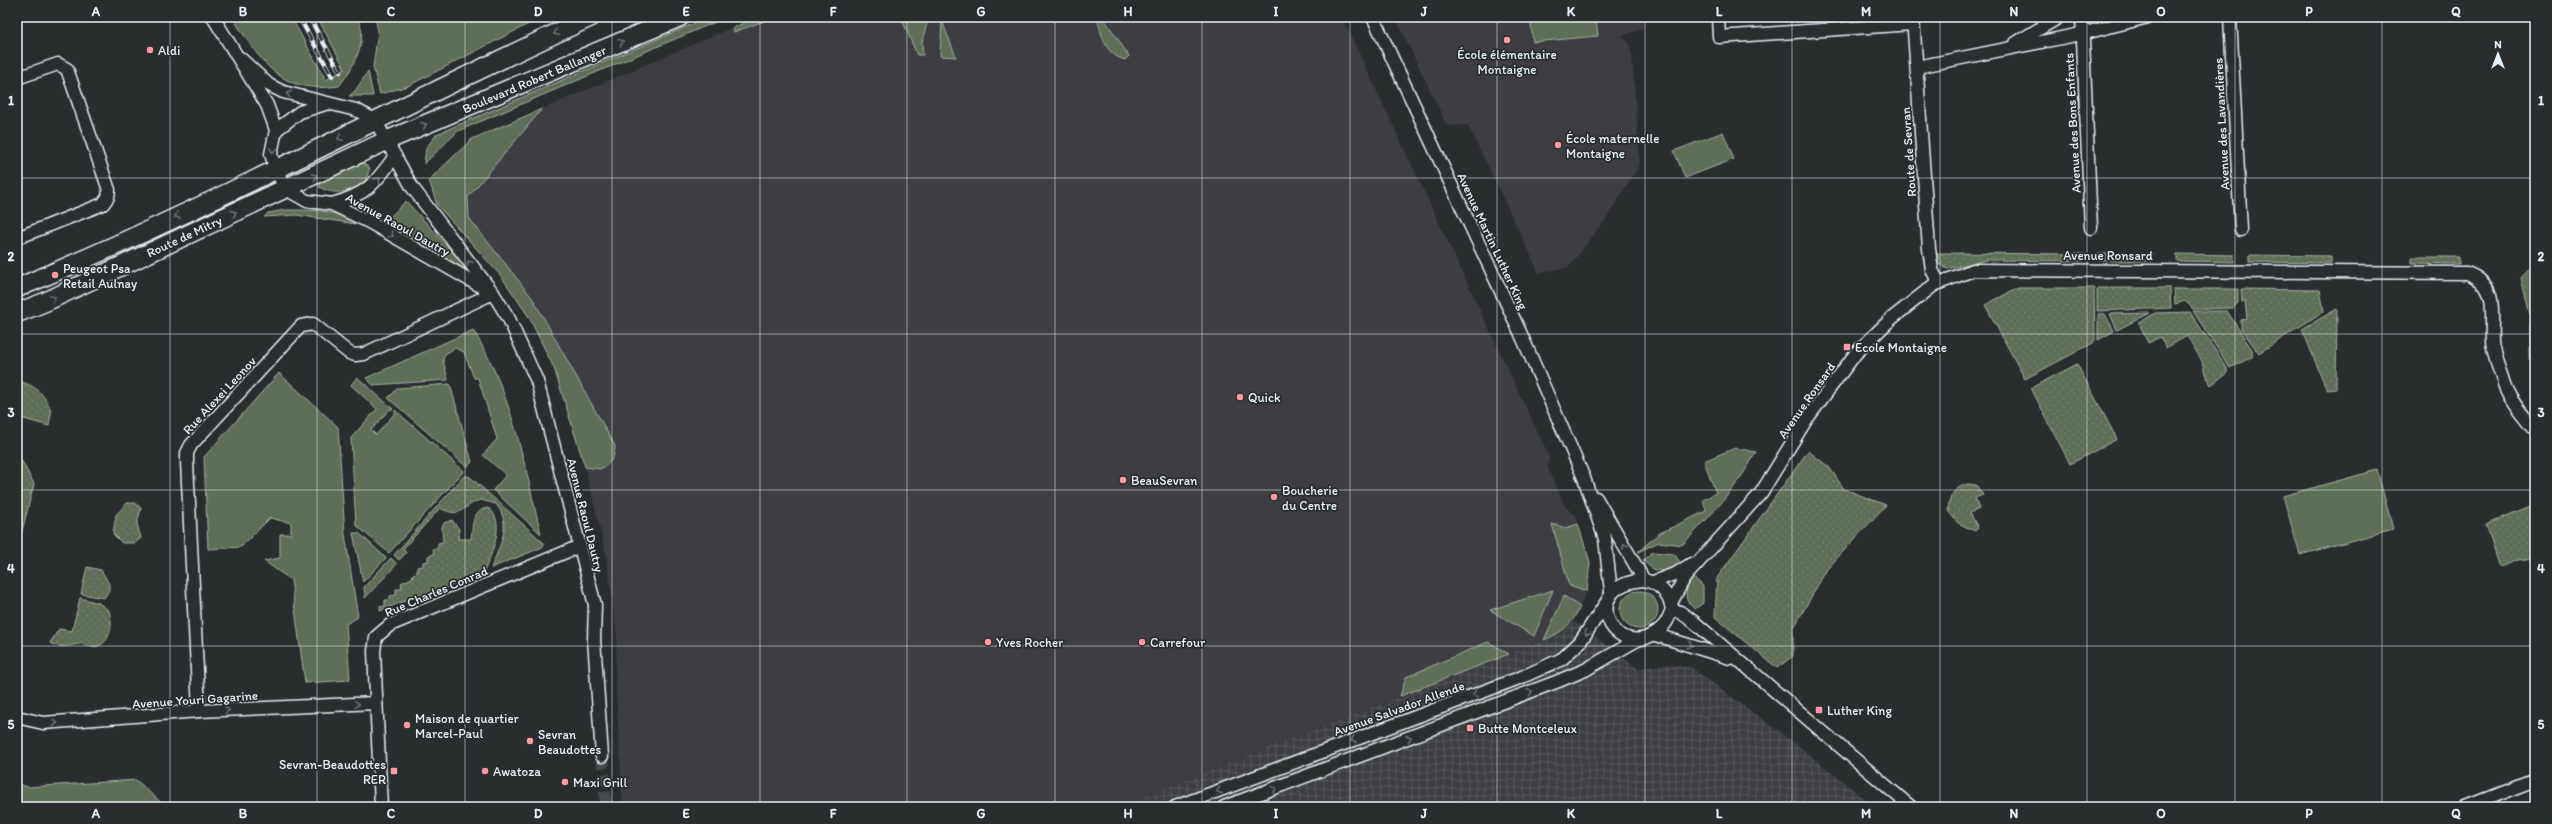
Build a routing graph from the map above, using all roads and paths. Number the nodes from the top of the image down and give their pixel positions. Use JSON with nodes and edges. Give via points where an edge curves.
{"nodes":[{"id":1,"x":213,"y":17,"type":"edge"},
{"id":2,"x":591,"y":17,"type":"edge"},
{"id":3,"x":680,"y":17,"type":"edge"},
{"id":4,"x":1373,"y":17,"type":"edge"},
{"id":5,"x":1718,"y":17,"type":"edge"},
{"id":6,"x":2059,"y":17,"type":"edge"},
{"id":7,"x":2082,"y":17,"type":"edge"},
{"id":8,"x":2148,"y":17,"type":"edge"},
{"id":9,"x":2230,"y":17,"type":"edge"},
{"id":10,"x":1913,"y":20,"type":"edge"},
{"id":11,"x":1871,"y":22,"type":"edge"},
{"id":12,"x":2081,"y":34,"type":"junction"},
{"id":13,"x":2009,"y":47,"type":"junction"},
{"id":14,"x":240,"y":58,"type":"junction"},
{"id":15,"x":1916,"y":66,"type":"junction"},
{"id":16,"x":17,"y":78,"type":"edge"},
{"id":17,"x":326,"y":103,"type":"junction"},
{"id":18,"x":375,"y":120,"type":"junction"},
{"id":19,"x":276,"y":130,"type":"junction"},
{"id":20,"x":392,"y":148,"type":"junction"},
{"id":21,"x":344,"y":162,"type":"joint"},
{"id":22,"x":276,"y":171,"type":"junction"},
{"id":23,"x":286,"y":189,"type":"junction"},
{"id":24,"x":332,"y":204,"type":"junction"},
{"id":25,"x":2091,"y":228,"type":"dead end"},
{"id":26,"x":2241,"y":230,"type":"dead end"},
{"id":27,"x":17,"y":238,"type":"edge"},
{"id":28,"x":1939,"y":283,"type":"junction"},
{"id":29,"x":17,"y":288,"type":"edge"},
{"id":30,"x":493,"y":293,"type":"junction"},
{"id":31,"x":17,"y":312,"type":"edge"},
{"id":32,"x":2535,"y":430,"type":"edge"},
{"id":33,"x":1584,"y":478,"type":"junction"},
{"id":34,"x":580,"y":546,"type":"junction"},
{"id":35,"x":1700,"y":558,"type":"junction"},
{"id":36,"x":1648,"y":581,"type":"junction"},
{"id":37,"x":1610,"y":596,"type":"junction"},
{"id":38,"x":1671,"y":606,"type":"junction"},
{"id":39,"x":1653,"y":634,"type":"junction"},
{"id":40,"x":1637,"y":640,"type":"junction"},
{"id":41,"x":1735,"y":660,"type":"junction"},
{"id":42,"x":376,"y":703,"type":"junction"},
{"id":43,"x":199,"y":711,"type":"junction"},
{"id":44,"x":17,"y":717,"type":"edge"},
{"id":45,"x":602,"y":756,"type":"tunnel mouth"},
{"id":46,"x":1246,"y":780,"type":"junction"},
{"id":47,"x":2535,"y":780,"type":"edge"},
{"id":48,"x":1255,"y":802,"type":"edge"},
{"id":49,"x":381,"y":807,"type":"edge"},
{"id":50,"x":1175,"y":807,"type":"edge"},
{"id":51,"x":1224,"y":807,"type":"edge"},
{"id":52,"x":1912,"y":807,"type":"edge"},
{"id":53,"x":2465,"y":807,"type":"edge"}],
"edges":[{"from":1,"to":14,"type":"street"},
{"from":2,"to":18,"type":"main road","one_way":true},
{"from":20,"to":3,"type":"main road","name":"Boulevard Robert Ballanger","one_way":true},
{"from":4,"to":33,"type":"street","name":"Avenue Martin Luther King","via":[[1520,332]]},
{"from":5,"to":11,"type":"street","via":[[1719,37]]},
{"from":6,"to":13,"type":"street"},
{"from":7,"to":12,"type":"street","name":"Avenue des Bons Enfants"},
{"from":8,"to":12,"type":"street"},
{"from":9,"to":26,"type":"street","name":"Avenue des Lavandières"},
{"from":10,"to":11,"type":"street"},
{"from":10,"to":15,"type":"street","name":"Route de Sevran"},
{"from":12,"to":13,"type":"street"},
{"from":12,"to":25,"type":"street","name":"Avenue des Bons Enfants"},
{"from":13,"to":15,"type":"street"},
{"from":17,"to":14,"type":"street","one_way":true,"via":[[283,92],[269,85]]},
{"from":14,"to":19,"type":"street","via":[[267,105]]},
{"from":15,"to":28,"type":"street","name":"Route de Sevran","via":[[1929,245],[1932,270]]},
{"from":16,"to":27,"type":"street","via":[[58,64],[67,69],[109,190],[103,204]]},
{"from":17,"to":18,"type":"street","via":[[356,110]]},
{"from":17,"to":19,"type":"street","via":[[300,112]]},
{"from":18,"to":20,"type":"street"},
{"from":18,"to":22,"type":"main road","name":"Route de Mitry","one_way":true},
{"from":19,"to":22,"type":"street","one_way":true,"via":[[272,154]]},
{"from":20,"to":21,"type":"main road","name":"Boulevard Robert Ballanger"},
{"from":24,"to":20,"type":"street","one_way":true,"via":[[354,198],[371,188]]},
{"from":30,"to":20,"type":"street","name":"Avenue Raoul Dautry","one_way":true,"via":[[412,187]]},
{"from":23,"to":21,"type":"main road","name":"Route de Mitry","one_way":true},
{"from":22,"to":23,"type":"street"},
{"from":22,"to":29,"type":"main road","name":"Route de Mitry","one_way":true},
{"from":23,"to":24,"type":"street","name":"Avenue Raoul Dautry","via":[[307,201]]},
{"from":31,"to":23,"type":"main road","name":"Route de Mitry","one_way":true,"via":[[45,302]]},
{"from":24,"to":30,"type":"street","name":"Avenue Raoul Dautry","one_way":true,"via":[[369,222]]},
{"from":28,"to":32,"type":"street","name":"Avenue Ronsard","via":[[1973,270],[1989,268],[2467,273],[2480,279],[2488,289],[2492,304],[2492,343],[2500,370],[2510,396]]},
{"from":28,"to":35,"type":"street","name":"Avenue Ronsard","via":[[1891,319],[1856,353],[1806,420],[1761,492],[1737,521]]},
{"from":30,"to":34,"type":"street","name":"Avenue Raoul Dautry","via":[[509,319],[537,381]]},
{"from":30,"to":43,"type":"street","name":"Rue Alexei Leonov","via":[[355,356],[312,324],[301,326],[191,445],[187,453],[187,462]]},
{"from":36,"to":33,"type":"street","name":"Avenue Martin Luther King","one_way":true},
{"from":33,"to":37,"type":"street","name":"Avenue Martin Luther King","via":[[1605,539]]},
{"from":34,"to":42,"type":"street","name":"Rue Charles Conrad","via":[[381,630],[374,643]]},
{"from":34,"to":45,"type":"street","name":"Avenue Raoul Dautry","via":[[594,605]]},
{"from":35,"to":36,"type":"street","name":"Avenue Ronsard","via":[[1677,573]]},
{"from":35,"to":38,"type":"street","name":"Avenue Ronsard","via":[[1685,577]]},
{"from":36,"to":37,"type":"street","via":[[1620,585]]},
{"from":36,"to":38,"type":"street","via":[[1660,588]]},
{"from":37,"to":40,"type":"street","via":[[1607,610],[1611,625],[1620,634]]},
{"from":37,"to":46,"type":"street","name":"Avenue Salvador Allende","one_way":true,"via":[[1580,642],[1562,659],[1522,677]]},
{"from":38,"to":39,"type":"street","via":[[1665,625]]},
{"from":38,"to":41,"type":"street","via":[[1685,615]]},
{"from":39,"to":40,"type":"street"},
{"from":39,"to":41,"type":"street","one_way":true},
{"from":48,"to":40,"type":"street","one_way":true,"via":[[1585,670]]},
{"from":41,"to":52,"type":"street"},
{"from":43,"to":42,"type":"street","name":"Avenue Youri Gagarine","one_way":true},
{"from":42,"to":49,"type":"street","name":"Rue Charles Conrad"},
{"from":44,"to":43,"type":"street","name":"Avenue Youri Gagarine","one_way":true,"via":[[43,724]]},
{"from":46,"to":48,"type":"street"},
{"from":46,"to":50,"type":"street","name":"Avenue Salvador Allende","one_way":true},
{"from":47,"to":53,"type":"street"},
{"from":48,"to":51,"type":"street"}]}
